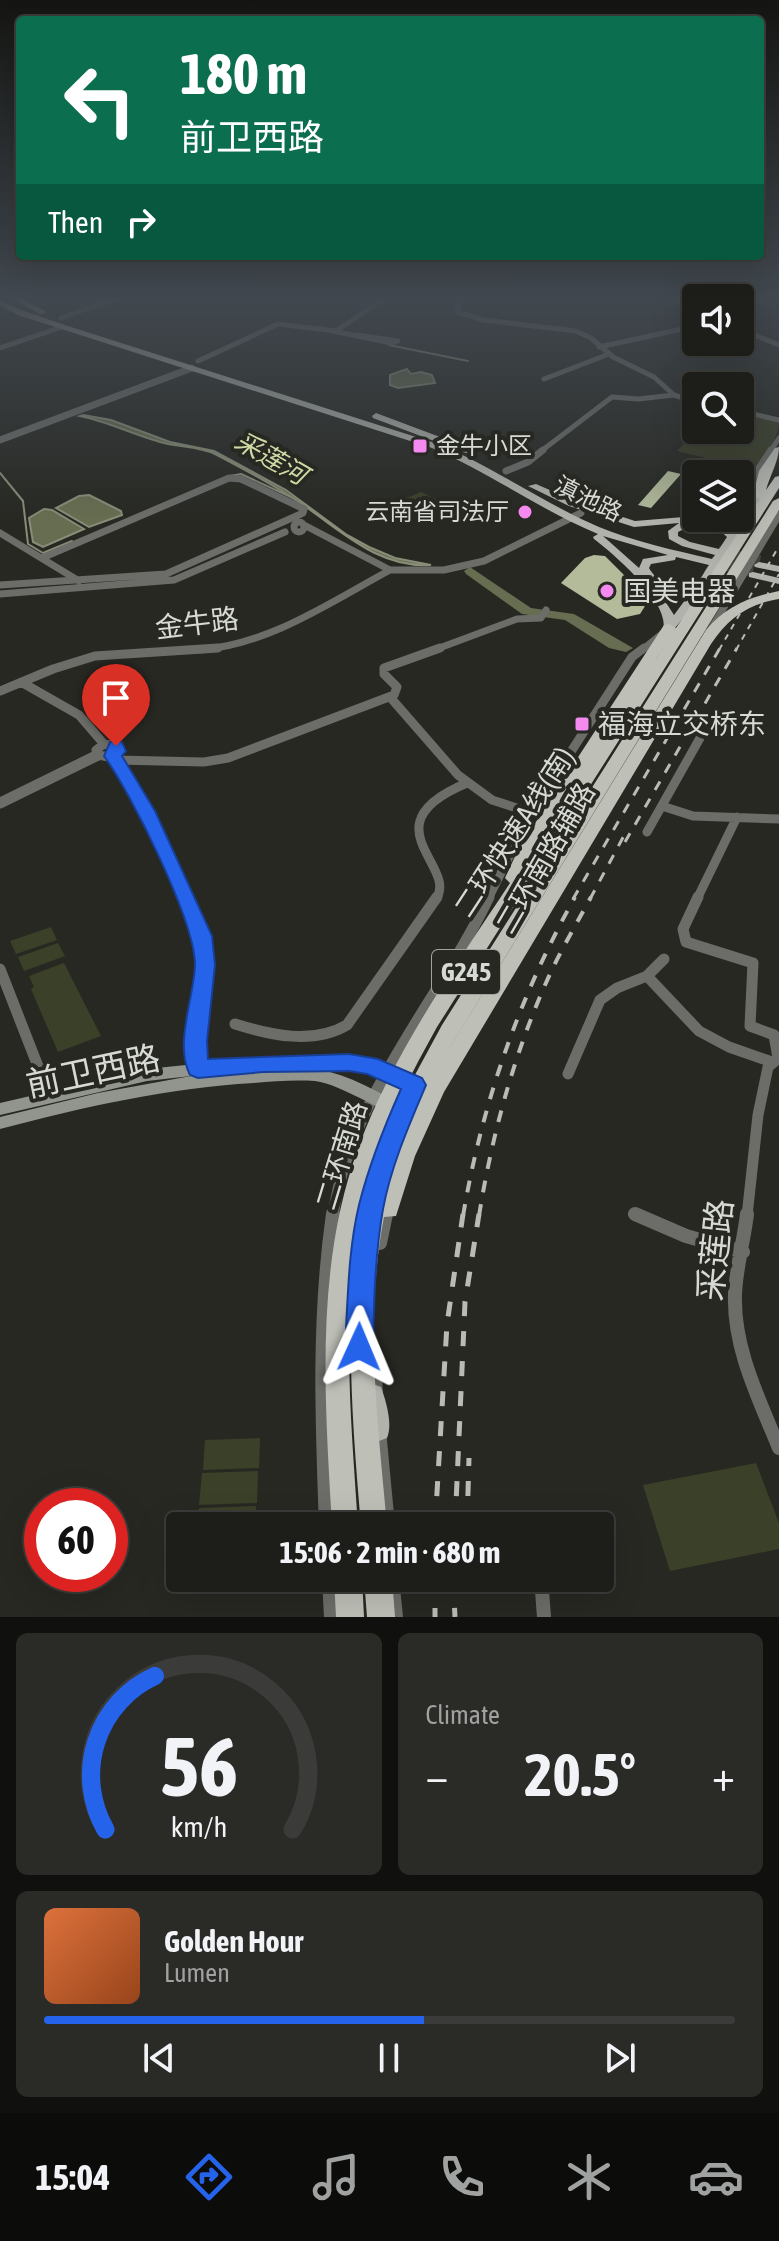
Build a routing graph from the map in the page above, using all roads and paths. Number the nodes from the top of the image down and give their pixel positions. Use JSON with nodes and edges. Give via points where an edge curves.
{"nodes":[{"id":1,"x":176,"y":371,"type":"edge"},
{"id":2,"x":217,"y":371,"type":"edge"},
{"id":3,"x":220,"y":371,"type":"edge"},
{"id":4,"x":564,"y":371,"type":"edge"},
{"id":5,"x":645,"y":371,"type":"edge"},
{"id":6,"x":544,"y":379,"type":"dead end"},
{"id":7,"x":674,"y":395,"type":"junction"},
{"id":8,"x":682,"y":398,"type":"edge"},
{"id":9,"x":754,"y":414,"type":"edge"},
{"id":10,"x":779,"y":420,"type":"edge"},
{"id":11,"x":779,"y":438,"type":"edge"},
{"id":12,"x":0,"y":440,"type":"edge"},
{"id":13,"x":779,"y":450,"type":"edge"},
{"id":14,"x":506,"y":471,"type":"junction"},
{"id":15,"x":776,"y":474,"type":"edge"},
{"id":16,"x":528,"y":488,"type":"junction"},
{"id":17,"x":760,"y":494,"type":"junction"},
{"id":18,"x":754,"y":499,"type":"edge"},
{"id":19,"x":779,"y":500,"type":"edge"},
{"id":20,"x":779,"y":514,"type":"edge"},
{"id":21,"x":574,"y":519,"type":"junction"},
{"id":22,"x":682,"y":520,"type":"edge"},
{"id":23,"x":298,"y":526,"type":"junction"},
{"id":24,"x":763,"y":527,"type":"junction"},
{"id":25,"x":0,"y":533,"type":"edge"},
{"id":26,"x":732,"y":536,"type":"junction"},
{"id":27,"x":42,"y":558,"type":"junction"},
{"id":28,"x":712,"y":558,"type":"junction"},
{"id":29,"x":779,"y":567,"type":"edge"},
{"id":30,"x":390,"y":570,"type":"junction"},
{"id":31,"x":779,"y":579,"type":"edge"},
{"id":32,"x":79,"y":581,"type":"junction"},
{"id":33,"x":0,"y":585,"type":"edge"},
{"id":34,"x":700,"y":585,"type":"junction"},
{"id":35,"x":85,"y":588,"type":"junction"},
{"id":36,"x":0,"y":594,"type":"edge"},
{"id":37,"x":779,"y":595,"type":"edge"},
{"id":38,"x":544,"y":614,"type":"dead end"},
{"id":39,"x":669,"y":628,"type":"junction"},
{"id":40,"x":663,"y":665,"type":"junction"},
{"id":41,"x":21,"y":682,"type":"junction"},
{"id":42,"x":0,"y":691,"type":"edge"},
{"id":43,"x":390,"y":697,"type":"junction"},
{"id":44,"x":700,"y":738,"type":"dead end"},
{"id":45,"x":104,"y":744,"type":"junction"},
{"id":46,"x":98,"y":755,"type":"junction"},
{"id":47,"x":114,"y":758,"type":"junction"},
{"id":48,"x":467,"y":783,"type":"junction"},
{"id":49,"x":0,"y":803,"type":"edge"},
{"id":50,"x":606,"y":805,"type":"junction"},
{"id":51,"x":662,"y":806,"type":"junction"},
{"id":52,"x":532,"y":813,"type":"junction"},
{"id":53,"x":737,"y":817,"type":"junction"},
{"id":54,"x":779,"y":819,"type":"edge"},
{"id":55,"x":577,"y":824,"type":"junction"},
{"id":56,"x":647,"y":832,"type":"dead end"},
{"id":57,"x":563,"y":855,"type":"junction"},
{"id":58,"x":535,"y":905,"type":"junction"},
{"id":59,"x":503,"y":909,"type":"junction"},
{"id":60,"x":664,"y":959,"type":"dead end"},
{"id":61,"x":0,"y":969,"type":"edge"},
{"id":62,"x":647,"y":976,"type":"junction"},
{"id":63,"x":235,"y":1024,"type":"dead end"},
{"id":64,"x":776,"y":1059,"type":"edge"},
{"id":65,"x":198,"y":1069,"type":"junction"},
{"id":66,"x":568,"y":1074,"type":"dead end"},
{"id":67,"x":400,"y":1078,"type":"junction"},
{"id":68,"x":50,"y":1097,"type":"junction"},
{"id":69,"x":0,"y":1109,"type":"edge"},
{"id":70,"x":408,"y":1111,"type":"junction"},
{"id":71,"x":0,"y":1123,"type":"edge"},
{"id":72,"x":388,"y":1209,"type":"joint"},
{"id":73,"x":634,"y":1214,"type":"dead end"},
{"id":74,"x":743,"y":1252,"type":"junction"},
{"id":75,"x":359,"y":1325,"type":"junction"},
{"id":76,"x":379,"y":1430,"type":"junction"},
{"id":77,"x":779,"y":1448,"type":"edge"},
{"id":78,"x":326,"y":1512,"type":"edge"},
{"id":79,"x":346,"y":1512,"type":"edge"},
{"id":80,"x":346,"y":1512,"type":"edge"},
{"id":81,"x":371,"y":1512,"type":"edge"},
{"id":82,"x":371,"y":1512,"type":"edge"},
{"id":83,"x":387,"y":1512,"type":"edge"},
{"id":84,"x":330,"y":1592,"type":"edge"},
{"id":85,"x":351,"y":1592,"type":"edge"},
{"id":86,"x":377,"y":1592,"type":"edge"},
{"id":87,"x":393,"y":1592,"type":"edge"},
{"id":88,"x":542,"y":1592,"type":"edge"},
{"id":89,"x":331,"y":1617,"type":"edge"},
{"id":90,"x":352,"y":1617,"type":"edge"},
{"id":91,"x":378,"y":1617,"type":"edge"},
{"id":92,"x":396,"y":1617,"type":"edge"},
{"id":93,"x":544,"y":1617,"type":"edge"}],
"edges":[{"from":1,"to":12,"type":"street"},
{"from":2,"to":16,"type":"main road","name":"滇池路","via":[[435,446]]},
{"from":3,"to":14,"type":"main road","name":"滇池路","via":[[430,434]]},
{"from":4,"to":6,"type":"street"},
{"from":5,"to":7,"type":"street"},
{"from":7,"to":8,"type":"street"},
{"from":7,"to":14,"type":"street","via":[[612,397],[528,462]]},
{"from":9,"to":10,"type":"street"},
{"from":11,"to":17,"type":"street","via":[[756,473]]},
{"from":13,"to":15,"type":"highway","name":"二环快速A线(南)"},
{"from":14,"to":16,"type":"main road","name":"滇池路"},
{"from":15,"to":17,"type":"highway"},
{"from":15,"to":40,"type":"main road","name":"二环南路","number":"G245"},
{"from":15,"to":59,"type":"highway","name":"二环快速A线(南)"},
{"from":16,"to":21,"type":"main road"},
{"from":16,"to":22,"type":"main road","via":[[636,525]]},
{"from":17,"to":18,"type":"main road"},
{"from":17,"to":26,"type":"main road"},
{"from":19,"to":24,"type":"highway"},
{"from":19,"to":67,"type":"main road","name":"二环南路","number":"G245"},
{"from":20,"to":24,"type":"highway"},
{"from":20,"to":70,"type":"street","name":"二环南路辅路","via":[[472,1040]]},
{"from":21,"to":28,"type":"main road","name":"滇池路","via":[[631,543]]},
{"from":21,"to":28,"type":"main road","name":"滇池路","via":[[593,519]]},
{"from":21,"to":30,"type":"street","name":"金牛路","via":[[476,564]]},
{"from":21,"to":39,"type":"main road","via":[[609,545],[652,591],[666,611]]},
{"from":23,"to":27,"type":"street","via":[[304,509],[229,478]]},
{"from":23,"to":30,"type":"street","name":"金牛路"},
{"from":23,"to":32,"type":"street","via":[[166,574]]},
{"from":23,"to":35,"type":"street","name":"金牛路","via":[[174,580]]},
{"from":24,"to":55,"type":"highway"},
{"from":25,"to":27,"type":"street"},
{"from":26,"to":28,"type":"main road","via":[[726,527],[709,523],[686,524],[673,531],[679,542]]},
{"from":26,"to":34,"type":"main road"},
{"from":27,"to":32,"type":"street"},
{"from":28,"to":34,"type":"main road","via":[[652,558],[645,564],[647,576],[662,586],[683,590]]},
{"from":29,"to":31,"type":"main road","via":[[757,568]]},
{"from":30,"to":41,"type":"street","name":"金牛路","via":[[251,640],[91,657]]},
{"from":32,"to":33,"type":"street"},
{"from":32,"to":35,"type":"street"},
{"from":34,"to":39,"type":"main road"},
{"from":35,"to":36,"type":"street","name":"金牛路"},
{"from":37,"to":50,"type":"highway","via":[[738,606],[719,622]]},
{"from":38,"to":43,"type":"street","via":[[384,668],[397,687]]},
{"from":39,"to":40,"type":"main road"},
{"from":39,"to":52,"type":"street","name":"二环南路辅路","via":[[632,657]]},
{"from":39,"to":59,"type":"highway","via":[[523,855]]},
{"from":40,"to":67,"type":"main road","name":"二环南路","number":"G245"},
{"from":41,"to":42,"type":"street","name":"金牛路"},
{"from":41,"to":45,"type":"street","via":[[66,706],[99,733]]},
{"from":43,"to":47,"type":"street","via":[[217,761]]},
{"from":43,"to":48,"type":"street"},
{"from":44,"to":51,"type":"street"},
{"from":45,"to":46,"type":"street","via":[[96,750]]},
{"from":45,"to":47,"type":"street","via":[[117,747]]},
{"from":46,"to":47,"type":"street"},
{"from":46,"to":49,"type":"street"},
{"from":47,"to":65,"type":"street","via":[[146,811],[202,936]]},
{"from":48,"to":52,"type":"street","via":[[492,800]]},
{"from":48,"to":63,"type":"street","via":[[443,794],[422,817],[419,842],[441,878],[441,892],[347,1025],[335,1032],[275,1037]]},
{"from":50,"to":57,"type":"highway"},
{"from":50,"to":58,"type":"highway"},
{"from":51,"to":53,"type":"street","via":[[693,816]]},
{"from":51,"to":56,"type":"street"},
{"from":52,"to":67,"type":"street","name":"二环南路辅路"},
{"from":53,"to":54,"type":"street"},
{"from":53,"to":64,"type":"street","via":[[683,929],[686,942],[753,963],[750,1026],[774,1035]]},
{"from":55,"to":57,"type":"highway"},
{"from":55,"to":58,"type":"highway"},
{"from":57,"to":58,"type":"highway","via":[[554,887]]},
{"from":58,"to":70,"type":"highway"},
{"from":58,"to":81,"type":"highway","via":[[415,1088],[378,1191],[366,1261],[363,1325]]},
{"from":59,"to":79,"type":"highway","name":"二环快速A线(南)","via":[[395,1081],[369,1140],[353,1195],[337,1325]]},
{"from":60,"to":62,"type":"street"},
{"from":61,"to":68,"type":"street"},
{"from":62,"to":64,"type":"street","via":[[706,1037]]},
{"from":62,"to":66,"type":"street","via":[[600,1000]]},
{"from":64,"to":74,"type":"street","name":"采莲路","via":[[758,1115]]},
{"from":65,"to":67,"type":"main road","name":"前卫西路","via":[[326,1062],[359,1064]]},
{"from":65,"to":68,"type":"main road","name":"前卫西路"},
{"from":67,"to":70,"type":"main road","name":"二环南路","number":"G245"},
{"from":67,"to":70,"type":"street","name":"二环南路辅路"},
{"from":68,"to":69,"type":"main road","name":"前卫西路"},
{"from":70,"to":71,"type":"main road","name":"前卫西路","via":[[325,1077],[248,1077],[153,1087]]},
{"from":70,"to":72,"type":"highway","via":[[404,1156]]},
{"from":70,"to":75,"type":"main road","name":"二环南路","number":"G245","via":[[384,1160],[369,1215]]},
{"from":70,"to":78,"type":"street","name":"二环南路辅路","via":[[346,1162],[327,1240],[321,1365]]},
{"from":70,"to":80,"type":"main road","name":"二环南路","number":"G245","via":[[359,1187],[343,1281]]},
{"from":72,"to":76,"type":"street","via":[[374,1315]]},
{"from":73,"to":74,"type":"street"},
{"from":74,"to":77,"type":"street","name":"采莲路","via":[[735,1292],[737,1328]]},
{"from":75,"to":76,"type":"main road"},
{"from":75,"to":82,"type":"main road","name":"二环南路","number":"G245"},
{"from":76,"to":83,"type":"street"},
{"from":84,"to":89,"type":"street"},
{"from":85,"to":90,"type":"highway"},
{"from":86,"to":91,"type":"highway"},
{"from":87,"to":92,"type":"street"},
{"from":88,"to":93,"type":"street"}]}
